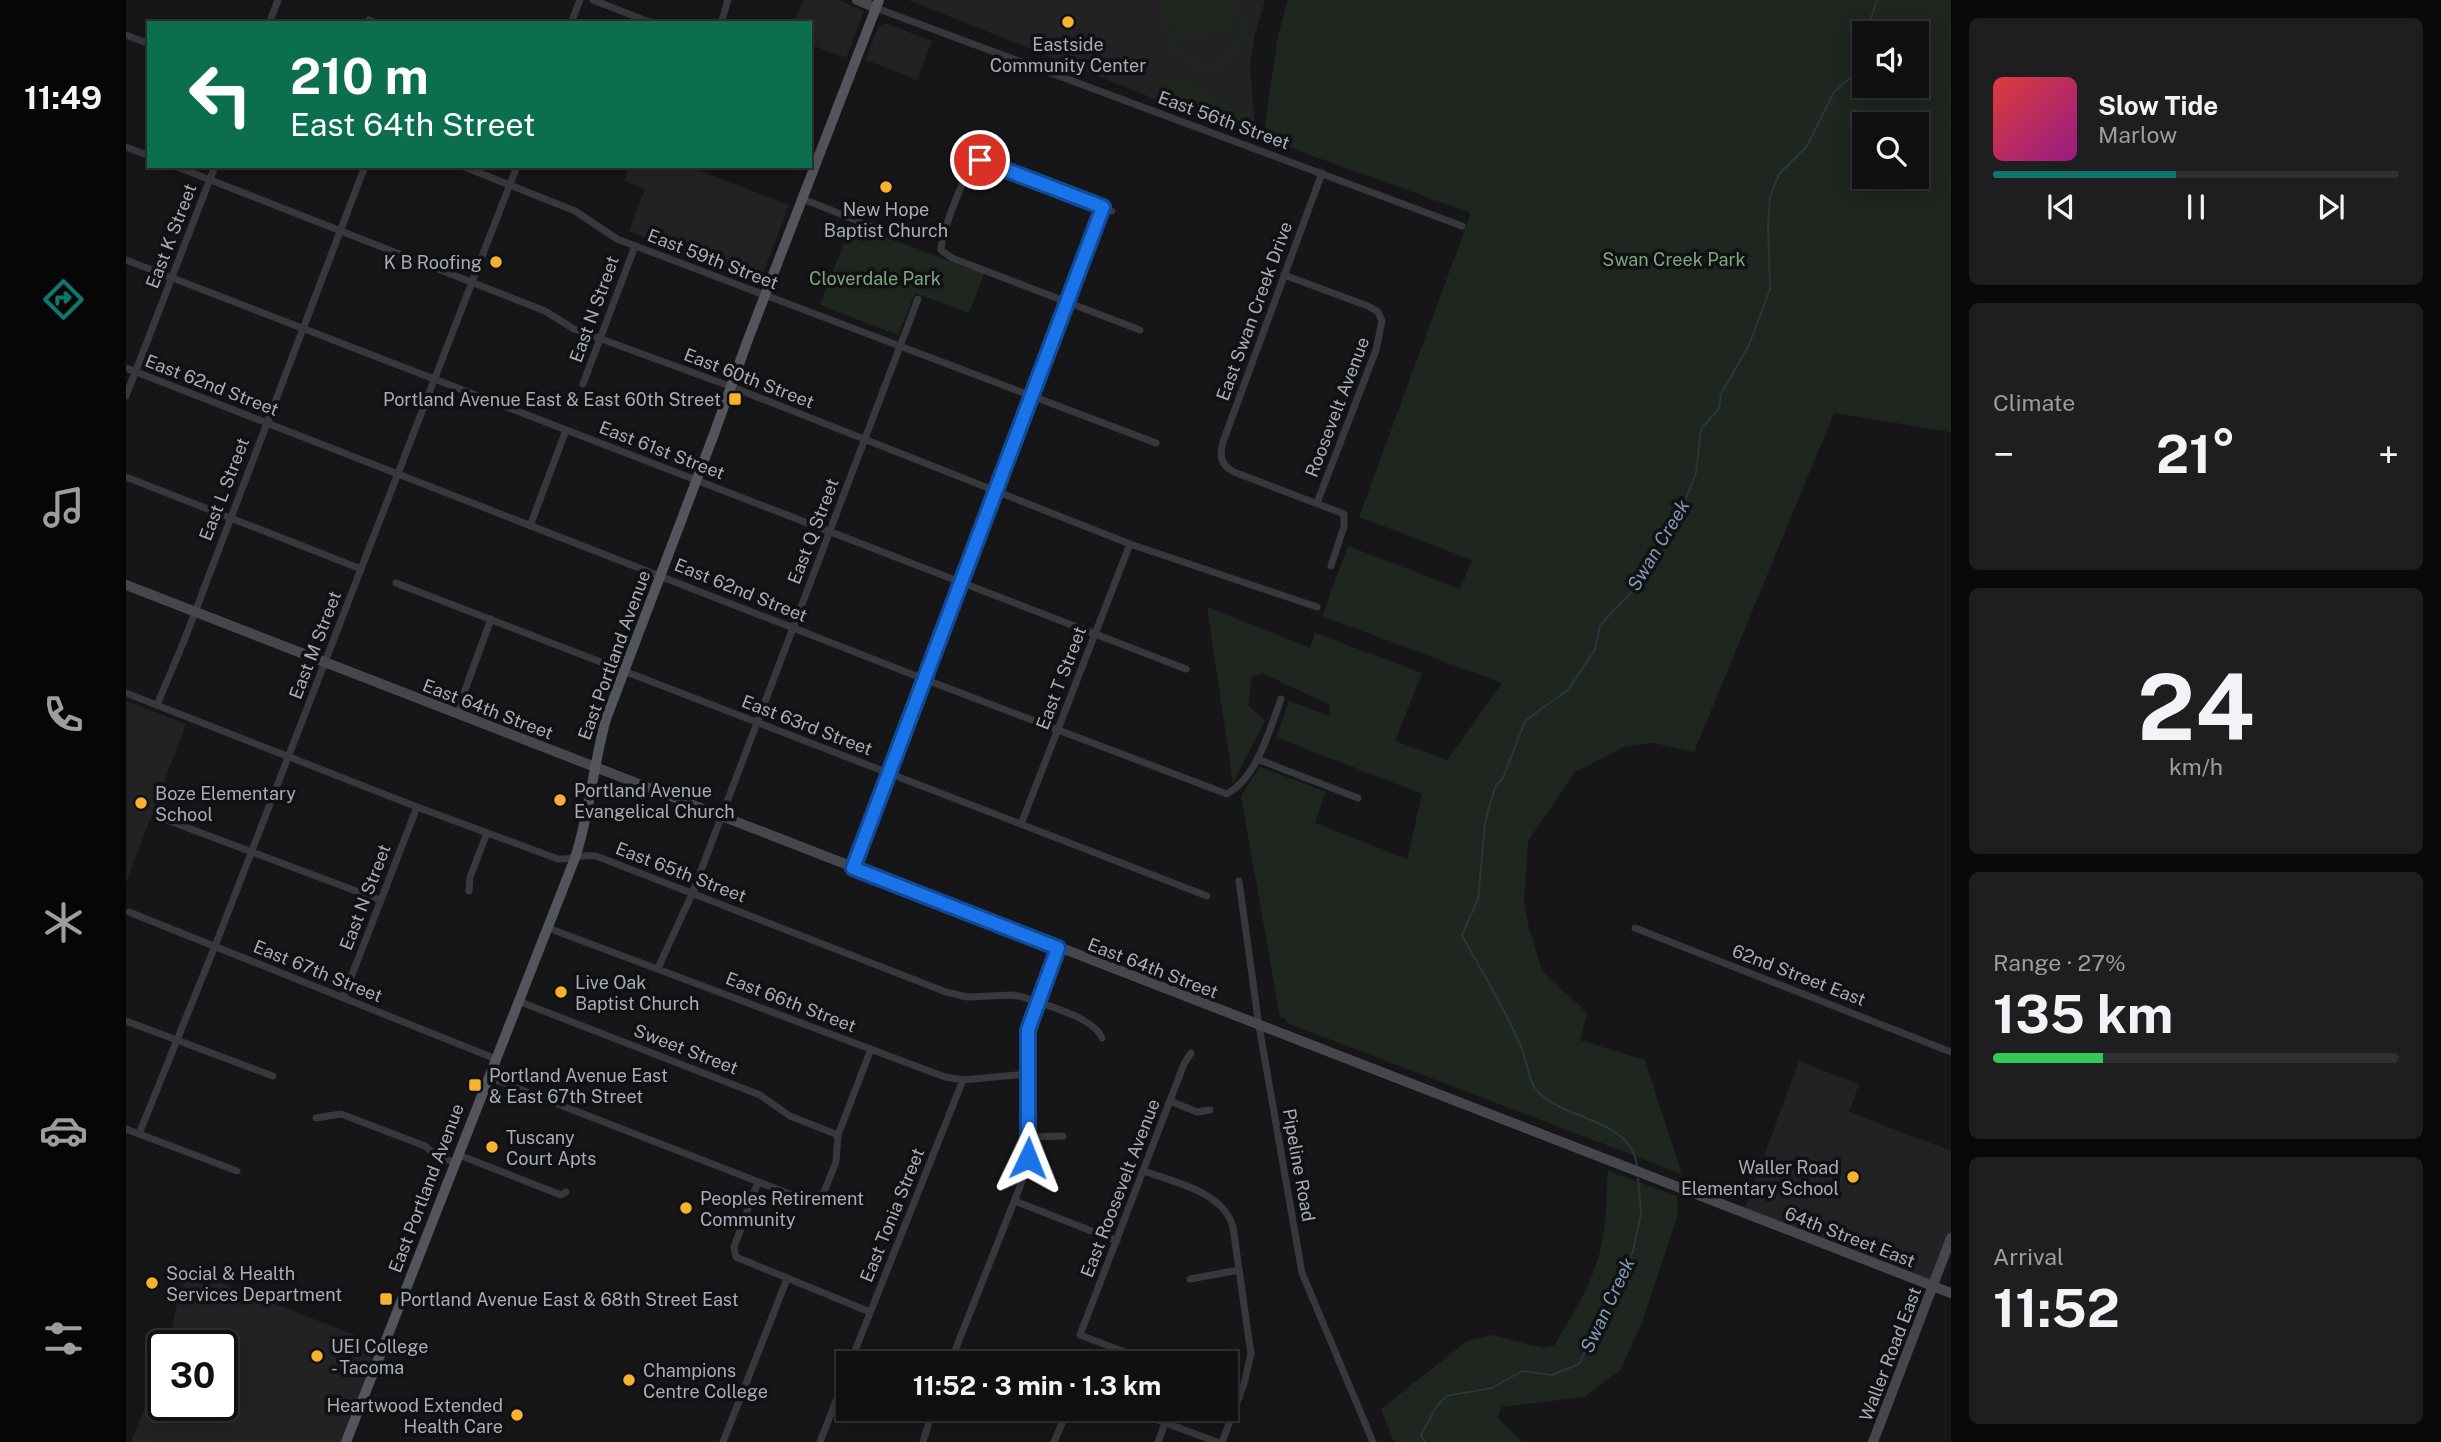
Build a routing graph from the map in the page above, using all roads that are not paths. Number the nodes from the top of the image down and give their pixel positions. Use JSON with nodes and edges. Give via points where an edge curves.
{"nodes":[{"id":1,"x":278,"y":0,"type":"edge"},
{"id":2,"x":580,"y":0,"type":"edge"},
{"id":3,"x":593,"y":0,"type":"edge"},
{"id":4,"x":728,"y":0,"type":"edge"},
{"id":5,"x":857,"y":0,"type":"edge"},
{"id":6,"x":878,"y":4,"type":"edge"},
{"id":7,"x":270,"y":21,"type":"edge"},
{"id":8,"x":572,"y":21,"type":"edge"},
{"id":9,"x":647,"y":21,"type":"edge"},
{"id":10,"x":722,"y":21,"type":"edge"},
{"id":11,"x":126,"y":35,"type":"edge"},
{"id":12,"x":147,"y":43,"type":"edge"},
{"id":13,"x":126,"y":147,"type":"edge"},
{"id":14,"x":147,"y":155,"type":"edge"},
{"id":15,"x":180,"y":168,"type":"edge"},
{"id":16,"x":214,"y":168,"type":"edge"},
{"id":17,"x":364,"y":168,"type":"edge"},
{"id":18,"x":467,"y":168,"type":"edge"},
{"id":19,"x":516,"y":168,"type":"edge"},
{"id":20,"x":1322,"y":173,"type":"junction"},
{"id":21,"x":210,"y":180,"type":"junction"},
{"id":22,"x":509,"y":185,"type":"junction"},
{"id":23,"x":803,"y":199,"type":"junction"},
{"id":24,"x":1103,"y":207,"type":"junction"},
{"id":25,"x":1112,"y":211,"type":"dead end"},
{"id":26,"x":1462,"y":226,"type":"dead end"},
{"id":27,"x":873,"y":227,"type":"dead end"},
{"id":28,"x":340,"y":231,"type":"junction"},
{"id":29,"x":635,"y":246,"type":"junction"},
{"id":30,"x":126,"y":260,"type":"edge"},
{"id":31,"x":1284,"y":275,"type":"junction"},
{"id":32,"x":171,"y":277,"type":"junction"},
{"id":33,"x":471,"y":282,"type":"junction"},
{"id":34,"x":766,"y":295,"type":"junction"},
{"id":35,"x":918,"y":299,"type":"dead end"},
{"id":36,"x":1067,"y":302,"type":"junction"},
{"id":37,"x":302,"y":329,"type":"junction"},
{"id":38,"x":1140,"y":330,"type":"dead end"},
{"id":39,"x":600,"y":339,"type":"junction"},
{"id":40,"x":900,"y":347,"type":"junction"},
{"id":41,"x":126,"y":368,"type":"edge"},
{"id":42,"x":135,"y":372,"type":"junction"},
{"id":43,"x":433,"y":380,"type":"junction"},
{"id":44,"x":583,"y":384,"type":"dead end"},
{"id":45,"x":732,"y":387,"type":"junction"},
{"id":46,"x":126,"y":396,"type":"edge"},
{"id":47,"x":1032,"y":397,"type":"junction"},
{"id":48,"x":266,"y":423,"type":"junction"},
{"id":49,"x":566,"y":430,"type":"junction"},
{"id":50,"x":864,"y":440,"type":"junction"},
{"id":51,"x":1156,"y":443,"type":"dead end"},
{"id":52,"x":397,"y":474,"type":"junction"},
{"id":53,"x":126,"y":477,"type":"edge"},
{"id":54,"x":697,"y":481,"type":"junction"},
{"id":55,"x":996,"y":491,"type":"junction"},
{"id":56,"x":1317,"y":503,"type":"junction"},
{"id":57,"x":230,"y":519,"type":"junction"},
{"id":58,"x":530,"y":526,"type":"junction"},
{"id":59,"x":829,"y":533,"type":"junction"},
{"id":60,"x":1130,"y":544,"type":"junction"},
{"id":61,"x":1331,"y":566,"type":"dead end"},
{"id":62,"x":361,"y":569,"type":"junction"},
{"id":63,"x":661,"y":576,"type":"junction"},
{"id":64,"x":396,"y":583,"type":"dead end"},
{"id":65,"x":961,"y":584,"type":"junction"},
{"id":66,"x":126,"y":585,"type":"edge"},
{"id":67,"x":1317,"y":607,"type":"dead end"},
{"id":68,"x":194,"y":611,"type":"junction"},
{"id":69,"x":491,"y":619,"type":"junction"},
{"id":70,"x":793,"y":628,"type":"junction"},
{"id":71,"x":1095,"y":635,"type":"junction"},
{"id":72,"x":325,"y":662,"type":"junction"},
{"id":73,"x":1186,"y":669,"type":"dead end"},
{"id":74,"x":624,"y":670,"type":"junction"},
{"id":75,"x":924,"y":679,"type":"junction"},
{"id":76,"x":126,"y":693,"type":"edge"},
{"id":77,"x":1281,"y":699,"type":"dead end"},
{"id":78,"x":157,"y":705,"type":"junction"},
{"id":79,"x":459,"y":715,"type":"junction"},
{"id":80,"x":756,"y":723,"type":"junction"},
{"id":81,"x":1058,"y":730,"type":"junction"},
{"id":82,"x":288,"y":755,"type":"junction"},
{"id":83,"x":1257,"y":759,"type":"junction"},
{"id":84,"x":595,"y":766,"type":"junction"},
{"id":85,"x":889,"y":774,"type":"junction"},
{"id":86,"x":1358,"y":798,"type":"dead end"},
{"id":87,"x":417,"y":807,"type":"junction"},
{"id":88,"x":721,"y":817,"type":"junction"},
{"id":89,"x":164,"y":819,"type":"dead end"},
{"id":90,"x":1021,"y":824,"type":"junction"},
{"id":91,"x":487,"y":833,"type":"junction"},
{"id":92,"x":252,"y":851,"type":"junction"},
{"id":93,"x":575,"y":858,"type":"junction"},
{"id":94,"x":853,"y":868,"type":"junction"},
{"id":95,"x":1239,"y":881,"type":"dead end"},
{"id":96,"x":469,"y":891,"type":"dead end"},
{"id":97,"x":692,"y":894,"type":"junction"},
{"id":98,"x":1207,"y":896,"type":"dead end"},
{"id":99,"x":380,"y":900,"type":"junction"},
{"id":100,"x":129,"y":912,"type":"dead end"},
{"id":101,"x":548,"y":928,"type":"junction"},
{"id":102,"x":1635,"y":928,"type":"dead end"},
{"id":103,"x":215,"y":946,"type":"junction"},
{"id":104,"x":1058,"y":948,"type":"junction"},
{"id":105,"x":658,"y":968,"type":"junction"},
{"id":106,"x":343,"y":998,"type":"junction"},
{"id":107,"x":518,"y":1001,"type":"junction"},
{"id":108,"x":1037,"y":1002,"type":"junction"},
{"id":109,"x":126,"y":1021,"type":"edge"},
{"id":110,"x":1259,"y":1026,"type":"junction"},
{"id":111,"x":1102,"y":1038,"type":"dead end"},
{"id":112,"x":178,"y":1041,"type":"junction"},
{"id":113,"x":871,"y":1049,"type":"junction"},
{"id":114,"x":1951,"y":1052,"type":"edge"},
{"id":115,"x":1191,"y":1053,"type":"dead end"},
{"id":116,"x":496,"y":1059,"type":"junction"},
{"id":117,"x":1027,"y":1074,"type":"junction"},
{"id":118,"x":274,"y":1076,"type":"dead end"},
{"id":119,"x":488,"y":1077,"type":"junction"},
{"id":120,"x":963,"y":1080,"type":"junction"},
{"id":121,"x":1170,"y":1101,"type":"junction"},
{"id":122,"x":1210,"y":1110,"type":"dead end"},
{"id":123,"x":316,"y":1118,"type":"dead end"},
{"id":124,"x":126,"y":1129,"type":"edge"},
{"id":125,"x":139,"y":1134,"type":"junction"},
{"id":126,"x":838,"y":1135,"type":"junction"},
{"id":127,"x":1063,"y":1136,"type":"dead end"},
{"id":128,"x":1542,"y":1136,"type":"joint"},
{"id":129,"x":1029,"y":1137,"type":"junction"},
{"id":130,"x":457,"y":1159,"type":"junction"},
{"id":131,"x":237,"y":1171,"type":"dead end"},
{"id":132,"x":1144,"y":1171,"type":"junction"},
{"id":133,"x":758,"y":1182,"type":"junction"},
{"id":134,"x":566,"y":1192,"type":"dead end"},
{"id":135,"x":1015,"y":1201,"type":"junction"},
{"id":136,"x":1951,"y":1238,"type":"edge"},
{"id":137,"x":1117,"y":1241,"type":"junction"},
{"id":138,"x":1239,"y":1270,"type":"junction"},
{"id":139,"x":787,"y":1279,"type":"junction"},
{"id":140,"x":1190,"y":1279,"type":"dead end"},
{"id":141,"x":1933,"y":1286,"type":"junction"},
{"id":142,"x":1951,"y":1293,"type":"edge"},
{"id":143,"x":870,"y":1312,"type":"junction"},
{"id":144,"x":855,"y":1351,"type":"edge"},
{"id":145,"x":955,"y":1351,"type":"edge"},
{"id":146,"x":1122,"y":1351,"type":"edge"},
{"id":147,"x":1240,"y":1397,"type":"joint"},
{"id":148,"x":836,"y":1400,"type":"edge"},
{"id":149,"x":929,"y":1421,"type":"edge"},
{"id":150,"x":1063,"y":1421,"type":"edge"},
{"id":151,"x":1160,"y":1421,"type":"edge"},
{"id":152,"x":1165,"y":1423,"type":"junction"},
{"id":153,"x":346,"y":1442,"type":"edge"},
{"id":154,"x":723,"y":1442,"type":"edge"},
{"id":155,"x":820,"y":1442,"type":"edge"},
{"id":156,"x":923,"y":1442,"type":"edge"},
{"id":157,"x":1054,"y":1442,"type":"edge"},
{"id":158,"x":1157,"y":1442,"type":"edge"},
{"id":159,"x":1220,"y":1442,"type":"edge"},
{"id":160,"x":1373,"y":1442,"type":"edge"},
{"id":161,"x":1873,"y":1442,"type":"edge"}],
"edges":[{"from":1,"to":7,"type":"street"},
{"from":2,"to":8,"type":"street"},
{"from":3,"to":9,"type":"street"},
{"from":4,"to":10,"type":"street"},
{"from":5,"to":6,"type":"street","name":"East 56th Street"},
{"from":6,"to":20,"type":"street","name":"East 56th Street"},
{"from":6,"to":23,"type":"main road","name":"East Portland Avenue"},
{"from":11,"to":12,"type":"street"},
{"from":13,"to":14,"type":"street"},
{"from":15,"to":21,"type":"street","name":"East 60th Street"},
{"from":16,"to":21,"type":"street","name":"East K Street"},
{"from":17,"to":28,"type":"street","name":"East L Street"},
{"from":18,"to":22,"type":"street","name":"East 59th Street"},
{"from":19,"to":22,"type":"street","name":"East M Street"},
{"from":20,"to":26,"type":"street","name":"East 56th Street"},
{"from":20,"to":31,"type":"street","name":"East Swan Creek Drive"},
{"from":21,"to":28,"type":"street","name":"East 60th Street"},
{"from":21,"to":32,"type":"street","name":"East K Street"},
{"from":22,"to":29,"type":"street","name":"East 59th Street","via":[[575,211],[610,236]]},
{"from":22,"to":33,"type":"street","name":"East M Street"},
{"from":23,"to":27,"type":"street"},
{"from":23,"to":34,"type":"main road","name":"East Portland Avenue"},
{"from":24,"to":25,"type":"street"},
{"from":24,"to":36,"type":"street"},
{"from":24,"to":36,"type":"street","via":[[986,162],[975,162],[945,232],[941,250],[952,258]]},
{"from":28,"to":33,"type":"street","name":"East 60th Street"},
{"from":28,"to":37,"type":"street","name":"East L Street"},
{"from":29,"to":34,"type":"street","name":"East 59th Street"},
{"from":29,"to":39,"type":"street","name":"East N Street"},
{"from":30,"to":32,"type":"street","name":"East 61st Street"},
{"from":31,"to":56,"type":"street","name":"East Swan Creek Drive","via":[[1222,445],[1222,460],[1234,472]]},
{"from":31,"to":56,"type":"street","name":"Roosevelt Avenue","via":[[1368,306],[1382,321],[1376,350]]},
{"from":32,"to":37,"type":"street","name":"East 61st Street"},
{"from":32,"to":42,"type":"street","name":"East K Street"},
{"from":33,"to":39,"type":"street","name":"East 60th Street"},
{"from":33,"to":43,"type":"street","name":"East M Street"},
{"from":34,"to":40,"type":"street","name":"East 59th Street"},
{"from":34,"to":45,"type":"main road","name":"East Portland Avenue"},
{"from":35,"to":40,"type":"street","name":"East Q Street"},
{"from":36,"to":38,"type":"street"},
{"from":36,"to":47,"type":"street"},
{"from":37,"to":43,"type":"street","name":"East 61st Street"},
{"from":37,"to":48,"type":"street","name":"East L Street"},
{"from":39,"to":44,"type":"street","name":"East N Street"},
{"from":39,"to":45,"type":"street","name":"East 60th Street"},
{"from":40,"to":47,"type":"street","name":"East 59th Street"},
{"from":40,"to":50,"type":"street","name":"East Q Street"},
{"from":41,"to":42,"type":"street","name":"East 62nd Street"},
{"from":42,"to":46,"type":"street","name":"East K Street"},
{"from":42,"to":48,"type":"street","name":"East 62nd Street"},
{"from":43,"to":49,"type":"street","name":"East 61st Street"},
{"from":43,"to":52,"type":"street","name":"East M Street"},
{"from":45,"to":50,"type":"street","name":"East 60th Street"},
{"from":45,"to":54,"type":"main road","name":"East Portland Avenue"},
{"from":47,"to":51,"type":"street","name":"East 59th Street"},
{"from":47,"to":55,"type":"street"},
{"from":48,"to":52,"type":"street","name":"East 62nd Street"},
{"from":48,"to":57,"type":"street","name":"East L Street"},
{"from":49,"to":54,"type":"street","name":"East 61st Street"},
{"from":49,"to":58,"type":"street"},
{"from":50,"to":55,"type":"street","name":"East 60th Street"},
{"from":50,"to":59,"type":"street","name":"East Q Street"},
{"from":52,"to":58,"type":"street","name":"East 62nd Street"},
{"from":52,"to":62,"type":"street","name":"East M Street"},
{"from":53,"to":57,"type":"street"},
{"from":54,"to":59,"type":"street","name":"East 61st Street"},
{"from":54,"to":63,"type":"main road","name":"East Portland Avenue"},
{"from":55,"to":60,"type":"street","name":"East 60th Street"},
{"from":55,"to":65,"type":"street"},
{"from":56,"to":61,"type":"street","via":[[1342,513],[1345,520]]},
{"from":57,"to":62,"type":"street"},
{"from":57,"to":68,"type":"street","name":"East L Street"},
{"from":58,"to":63,"type":"street","name":"East 62nd Street"},
{"from":59,"to":65,"type":"street","name":"East 61st Street"},
{"from":59,"to":70,"type":"street","name":"East Q Street"},
{"from":60,"to":67,"type":"street","name":"East 60th Street"},
{"from":60,"to":71,"type":"street","name":"East T Street"},
{"from":62,"to":72,"type":"street","name":"East M Street"},
{"from":63,"to":70,"type":"street","name":"East 62nd Street"},
{"from":63,"to":74,"type":"main road","name":"East Portland Avenue"},
{"from":64,"to":69,"type":"street","name":"East 63rd Street"},
{"from":65,"to":71,"type":"street","name":"East 61st Street"},
{"from":65,"to":75,"type":"street"},
{"from":66,"to":68,"type":"street","name":"East 64th Street"},
{"from":68,"to":72,"type":"street","name":"East 64th Street"},
{"from":68,"to":78,"type":"street","name":"East L Street"},
{"from":69,"to":74,"type":"street","name":"East 63rd Street"},
{"from":69,"to":79,"type":"street"},
{"from":70,"to":75,"type":"street","name":"East 62nd Street"},
{"from":70,"to":80,"type":"street","name":"East Q Street"},
{"from":71,"to":73,"type":"street","name":"East 61st Street"},
{"from":71,"to":81,"type":"street","name":"East T Street"},
{"from":72,"to":79,"type":"street","name":"East 64th Street"},
{"from":72,"to":82,"type":"street","name":"East M Street"},
{"from":74,"to":80,"type":"street","name":"East 63rd Street"},
{"from":74,"to":84,"type":"main road","name":"East Portland Avenue"},
{"from":75,"to":81,"type":"street","name":"East 62nd Street"},
{"from":75,"to":85,"type":"street"},
{"from":76,"to":78,"type":"street","name":"East 65th Street"},
{"from":77,"to":83,"type":"street"},
{"from":78,"to":82,"type":"street","name":"East 65th Street"},
{"from":79,"to":84,"type":"street","name":"East 64th Street"},
{"from":80,"to":85,"type":"street","name":"East 63rd Street"},
{"from":80,"to":88,"type":"street","name":"East Q Street"},
{"from":81,"to":83,"type":"street","name":"East 62nd Street","via":[[1227,794],[1247,778]]},
{"from":81,"to":90,"type":"street","name":"East T Street"},
{"from":82,"to":87,"type":"street","name":"East 65th Street"},
{"from":82,"to":92,"type":"street","name":"East M Street"},
{"from":83,"to":86,"type":"street"},
{"from":84,"to":88,"type":"street","name":"East 64th Street"},
{"from":84,"to":93,"type":"main road","name":"East Portland Avenue"},
{"from":85,"to":90,"type":"street","name":"East 63rd Street"},
{"from":85,"to":94,"type":"street"},
{"from":87,"to":91,"type":"street","name":"East 65th Street"},
{"from":87,"to":99,"type":"street","name":"East N Street"},
{"from":88,"to":94,"type":"street","name":"East 64th Street"},
{"from":88,"to":97,"type":"street","name":"East Q Street"},
{"from":89,"to":92,"type":"street"},
{"from":90,"to":98,"type":"street","name":"East 63rd Street"},
{"from":91,"to":93,"type":"street","name":"East 65th Street","via":[[558,859]]},
{"from":91,"to":96,"type":"street"},
{"from":92,"to":99,"type":"street"},
{"from":92,"to":103,"type":"street","name":"East M Street"},
{"from":93,"to":97,"type":"street","name":"East 65th Street","via":[[596,856]]},
{"from":93,"to":101,"type":"main road","name":"East Portland Avenue"},
{"from":94,"to":104,"type":"street","name":"East 64th Street"},
{"from":95,"to":110,"type":"street","name":"Pipeline Road"},
{"from":97,"to":105,"type":"street","name":"East Q Street"},
{"from":97,"to":108,"type":"street","name":"East 65th Street","via":[[946,992],[967,997],[1018,995]]},
{"from":99,"to":106,"type":"street","name":"East N Street"},
{"from":100,"to":103,"type":"street","name":"East 67th Street"},
{"from":101,"to":105,"type":"street","name":"East 66th Street"},
{"from":101,"to":107,"type":"main road","name":"East Portland Avenue"},
{"from":102,"to":114,"type":"street","name":"62nd Street East"},
{"from":103,"to":106,"type":"street","name":"East 67th Street"},
{"from":103,"to":112,"type":"street","name":"East M Street"},
{"from":104,"to":108,"type":"street"},
{"from":104,"to":110,"type":"street","name":"East 64th Street"},
{"from":105,"to":113,"type":"street","name":"East 66th Street"},
{"from":106,"to":116,"type":"street","name":"East 67th Street"},
{"from":107,"to":116,"type":"main road","name":"East Portland Avenue"},
{"from":107,"to":126,"type":"street","name":"Sweet Street","via":[[760,1095],[790,1116]]},
{"from":108,"to":111,"type":"street","name":"East 65th Street","via":[[1088,1022]]},
{"from":108,"to":117,"type":"street","via":[[1028,1030]]},
{"from":109,"to":112,"type":"street"},
{"from":110,"to":128,"type":"street","name":"East 64th Street"},
{"from":110,"to":160,"type":"street","name":"Pipeline Road","via":[[1302,1273]]},
{"from":112,"to":118,"type":"street"},
{"from":112,"to":125,"type":"street","name":"East M Street"},
{"from":113,"to":120,"type":"street","name":"East 66th Street"},
{"from":113,"to":126,"type":"street"},
{"from":115,"to":121,"type":"street","name":"East Roosevelt Avenue"},
{"from":116,"to":119,"type":"main road","name":"East Portland Avenue"},
{"from":117,"to":120,"type":"street","name":"East 66th Street"},
{"from":117,"to":129,"type":"street"},
{"from":119,"to":130,"type":"main road","name":"East Portland Avenue"},
{"from":119,"to":133,"type":"street"},
{"from":120,"to":143,"type":"street","name":"East Tonia Street"},
{"from":121,"to":122,"type":"street","via":[[1197,1112]]},
{"from":121,"to":132,"type":"street","name":"East Roosevelt Avenue"},
{"from":123,"to":130,"type":"street","via":[[341,1114],[425,1146],[436,1155]]},
{"from":124,"to":125,"type":"street"},
{"from":125,"to":131,"type":"street"},
{"from":126,"to":133,"type":"street","via":[[836,1162],[818,1201]]},
{"from":127,"to":129,"type":"street"},
{"from":128,"to":141,"type":"street","name":"64th Street East"},
{"from":129,"to":135,"type":"street","via":[[1025,1174]]},
{"from":130,"to":134,"type":"street","via":[[561,1195]]},
{"from":130,"to":153,"type":"main road","name":"East Portland Avenue"},
{"from":132,"to":137,"type":"street","name":"East Roosevelt Avenue"},
{"from":132,"to":138,"type":"street","via":[[1205,1195],[1227,1210]]},
{"from":133,"to":139,"type":"street","via":[[734,1254]]},
{"from":135,"to":137,"type":"street"},
{"from":135,"to":145,"type":"street"},
{"from":136,"to":141,"type":"street","name":"Waller Road East"},
{"from":137,"to":146,"type":"street","name":"East Roosevelt Avenue","via":[[1080,1335]]},
{"from":138,"to":140,"type":"street"},
{"from":138,"to":147,"type":"street","via":[[1251,1354]]},
{"from":139,"to":143,"type":"street"},
{"from":139,"to":154,"type":"street"},
{"from":141,"to":142,"type":"street","name":"64th Street East"},
{"from":141,"to":161,"type":"street","name":"Waller Road East"},
{"from":143,"to":144,"type":"street","name":"East Tonia Street"},
{"from":147,"to":159,"type":"street"},
{"from":148,"to":155,"type":"street","name":"East Tonia Street"},
{"from":149,"to":156,"type":"street"},
{"from":150,"to":157,"type":"street"},
{"from":151,"to":152,"type":"street"},
{"from":152,"to":158,"type":"street"},
{"from":152,"to":159,"type":"street"}]}
